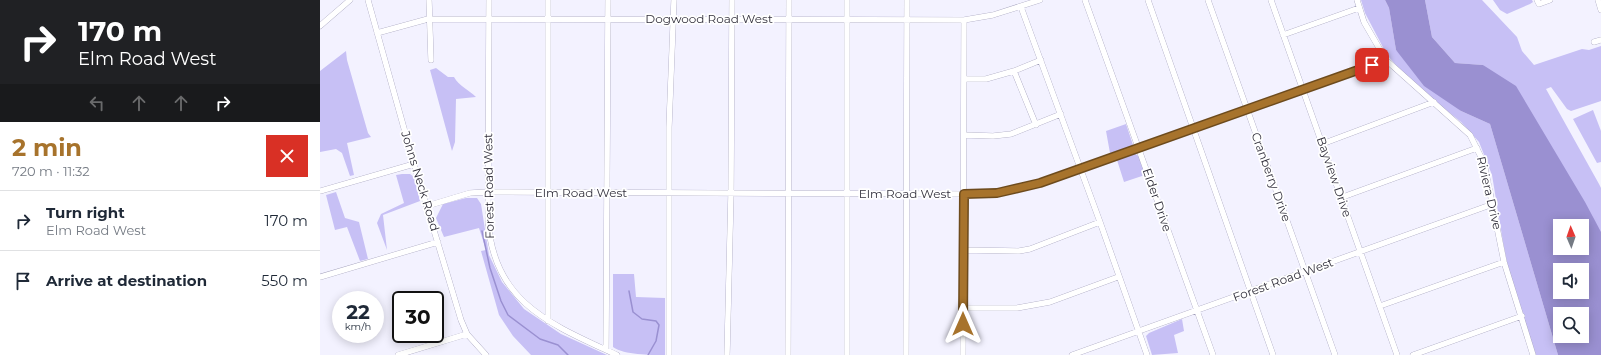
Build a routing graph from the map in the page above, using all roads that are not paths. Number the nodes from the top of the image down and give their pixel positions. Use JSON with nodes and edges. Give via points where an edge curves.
{"nodes":[{"id":1,"x":350,"y":0,"type":"edge"},
{"id":2,"x":368,"y":0,"type":"edge"},
{"id":3,"x":429,"y":0,"type":"edge"},
{"id":4,"x":489,"y":0,"type":"edge"},
{"id":5,"x":548,"y":0,"type":"edge"},
{"id":6,"x":608,"y":0,"type":"edge"},
{"id":7,"x":674,"y":0,"type":"edge"},
{"id":8,"x":732,"y":0,"type":"edge"},
{"id":9,"x":789,"y":0,"type":"edge"},
{"id":10,"x":847,"y":0,"type":"edge"},
{"id":11,"x":907,"y":0,"type":"edge"},
{"id":12,"x":1040,"y":0,"type":"edge"},
{"id":13,"x":1085,"y":0,"type":"edge"},
{"id":14,"x":1148,"y":0,"type":"edge"},
{"id":15,"x":1208,"y":0,"type":"edge"},
{"id":16,"x":1271,"y":0,"type":"edge"},
{"id":17,"x":1357,"y":0,"type":"edge"},
{"id":18,"x":1550,"y":0,"type":"edge"},
{"id":19,"x":1598,"y":0,"type":"edge"},
{"id":20,"x":1538,"y":2,"type":"edge"},
{"id":21,"x":1021,"y":7,"type":"junction"},
{"id":22,"x":1359,"y":8,"type":"junction"},
{"id":23,"x":1601,"y":10,"type":"edge"},
{"id":24,"x":428,"y":19,"type":"junction"},
{"id":25,"x":489,"y":19,"type":"junction"},
{"id":26,"x":548,"y":19,"type":"junction"},
{"id":27,"x":608,"y":19,"type":"junction"},
{"id":28,"x":848,"y":19,"type":"junction"},
{"id":29,"x":907,"y":19,"type":"junction"},
{"id":30,"x":674,"y":20,"type":"junction"},
{"id":31,"x":732,"y":20,"type":"junction"},
{"id":32,"x":788,"y":20,"type":"junction"},
{"id":33,"x":964,"y":20,"type":"junction"},
{"id":34,"x":320,"y":26,"type":"edge"},
{"id":35,"x":377,"y":33,"type":"junction"},
{"id":36,"x":1283,"y":35,"type":"junction"},
{"id":37,"x":1601,"y":40,"type":"edge"},
{"id":38,"x":1594,"y":42,"type":"dead end"},
{"id":39,"x":431,"y":60,"type":"dead end"},
{"id":40,"x":1041,"y":60,"type":"junction"},
{"id":41,"x":1386,"y":60,"type":"junction"},
{"id":42,"x":1014,"y":71,"type":"junction"},
{"id":43,"x":964,"y":79,"type":"junction"},
{"id":44,"x":1303,"y":89,"type":"junction"},
{"id":45,"x":1434,"y":102,"type":"junction"},
{"id":46,"x":1247,"y":108,"type":"junction"},
{"id":47,"x":1061,"y":114,"type":"junction"},
{"id":48,"x":1036,"y":125,"type":"junction"},
{"id":49,"x":1193,"y":128,"type":"junction"},
{"id":50,"x":964,"y":135,"type":"junction"},
{"id":51,"x":1322,"y":144,"type":"junction"},
{"id":52,"x":1139,"y":148,"type":"junction"},
{"id":53,"x":1478,"y":148,"type":"junction"},
{"id":54,"x":414,"y":164,"type":"junction"},
{"id":55,"x":1081,"y":169,"type":"junction"},
{"id":56,"x":320,"y":191,"type":"edge"},
{"id":57,"x":488,"y":192,"type":"junction"},
{"id":58,"x":549,"y":192,"type":"junction"},
{"id":59,"x":608,"y":192,"type":"junction"},
{"id":60,"x":731,"y":192,"type":"junction"},
{"id":61,"x":668,"y":193,"type":"junction"},
{"id":62,"x":906,"y":193,"type":"junction"},
{"id":63,"x":789,"y":194,"type":"junction"},
{"id":64,"x":848,"y":194,"type":"junction"},
{"id":65,"x":964,"y":194,"type":"junction"},
{"id":66,"x":1340,"y":198,"type":"junction"},
{"id":67,"x":1493,"y":204,"type":"junction"},
{"id":68,"x":427,"y":206,"type":"junction"},
{"id":69,"x":1100,"y":222,"type":"junction"},
{"id":70,"x":438,"y":242,"type":"junction"},
{"id":71,"x":963,"y":250,"type":"junction"},
{"id":72,"x":1360,"y":252,"type":"junction"},
{"id":73,"x":1504,"y":262,"type":"junction"},
{"id":74,"x":1305,"y":272,"type":"junction"},
{"id":75,"x":320,"y":277,"type":"edge"},
{"id":76,"x":1118,"y":277,"type":"junction"},
{"id":77,"x":1251,"y":291,"type":"junction"},
{"id":78,"x":1380,"y":306,"type":"junction"},
{"id":79,"x":963,"y":308,"type":"junction"},
{"id":80,"x":1197,"y":311,"type":"junction"},
{"id":81,"x":1522,"y":316,"type":"junction"},
{"id":82,"x":548,"y":321,"type":"junction"},
{"id":83,"x":1138,"y":332,"type":"junction"},
{"id":84,"x":467,"y":334,"type":"junction"},
{"id":85,"x":606,"y":350,"type":"junction"},
{"id":86,"x":1084,"y":353,"type":"edge"},
{"id":87,"x":398,"y":355,"type":"edge"},
{"id":88,"x":486,"y":355,"type":"edge"},
{"id":89,"x":617,"y":355,"type":"edge"},
{"id":90,"x":669,"y":355,"type":"edge"},
{"id":91,"x":727,"y":355,"type":"edge"},
{"id":92,"x":788,"y":355,"type":"edge"},
{"id":93,"x":847,"y":355,"type":"edge"},
{"id":94,"x":906,"y":355,"type":"edge"},
{"id":95,"x":963,"y":355,"type":"edge"},
{"id":96,"x":1072,"y":355,"type":"edge"},
{"id":97,"x":1147,"y":355,"type":"edge"},
{"id":98,"x":1213,"y":355,"type":"edge"},
{"id":99,"x":1273,"y":355,"type":"edge"},
{"id":100,"x":1335,"y":355,"type":"edge"},
{"id":101,"x":1397,"y":355,"type":"edge"},
{"id":102,"x":1413,"y":355,"type":"edge"},
{"id":103,"x":1533,"y":355,"type":"edge"}],
"edges":[{"from":1,"to":34,"type":"street"},
{"from":2,"to":35,"type":"street","name":"Johns Neck Road"},
{"from":3,"to":24,"type":"street"},
{"from":4,"to":25,"type":"street","name":"Forest Road West"},
{"from":5,"to":26,"type":"street"},
{"from":6,"to":27,"type":"street"},
{"from":7,"to":30,"type":"street"},
{"from":8,"to":31,"type":"street"},
{"from":9,"to":32,"type":"street"},
{"from":10,"to":28,"type":"street"},
{"from":11,"to":29,"type":"street"},
{"from":12,"to":21,"type":"street","name":"Dogwood Road West"},
{"from":13,"to":52,"type":"street","name":"Elder Drive"},
{"from":14,"to":49,"type":"street"},
{"from":15,"to":46,"type":"street","name":"Cranberry Drive"},
{"from":16,"to":36,"type":"street","name":"Bayview Drive"},
{"from":17,"to":22,"type":"street","name":"Riviera Drive"},
{"from":18,"to":20,"type":"street"},
{"from":19,"to":23,"type":"street"},
{"from":21,"to":33,"type":"street","name":"Dogwood Road West"},
{"from":21,"to":40,"type":"street"},
{"from":22,"to":36,"type":"street"},
{"from":22,"to":41,"type":"street","name":"Riviera Drive","via":[[1370,34]]},
{"from":24,"to":25,"type":"street","name":"Dogwood Road West"},
{"from":24,"to":35,"type":"street","name":"Dogwood Road West"},
{"from":24,"to":39,"type":"street"},
{"from":25,"to":26,"type":"street","name":"Dogwood Road West"},
{"from":25,"to":57,"type":"street","name":"Forest Road West"},
{"from":26,"to":27,"type":"street","name":"Dogwood Road West"},
{"from":26,"to":58,"type":"street"},
{"from":27,"to":30,"type":"street","name":"Dogwood Road West"},
{"from":27,"to":59,"type":"street"},
{"from":28,"to":29,"type":"street","name":"Dogwood Road West"},
{"from":28,"to":32,"type":"street","name":"Dogwood Road West"},
{"from":28,"to":64,"type":"street"},
{"from":29,"to":33,"type":"street","name":"Dogwood Road West"},
{"from":29,"to":62,"type":"street"},
{"from":30,"to":31,"type":"street","name":"Dogwood Road West"},
{"from":30,"to":61,"type":"street"},
{"from":31,"to":32,"type":"street","name":"Dogwood Road West"},
{"from":31,"to":60,"type":"street"},
{"from":32,"to":63,"type":"street"},
{"from":33,"to":43,"type":"street"},
{"from":35,"to":54,"type":"street","name":"Johns Neck Road"},
{"from":36,"to":44,"type":"street","name":"Bayview Drive"},
{"from":37,"to":38,"type":"street"},
{"from":40,"to":42,"type":"street"},
{"from":40,"to":47,"type":"street"},
{"from":41,"to":44,"type":"street","name":"Elm Road West"},
{"from":41,"to":45,"type":"street","name":"Riviera Drive"},
{"from":42,"to":43,"type":"street","via":[[986,79]]},
{"from":42,"to":48,"type":"street"},
{"from":43,"to":50,"type":"street"},
{"from":44,"to":46,"type":"street","name":"Elm Road West"},
{"from":44,"to":51,"type":"street","name":"Bayview Drive"},
{"from":45,"to":51,"type":"street"},
{"from":45,"to":53,"type":"street","name":"Riviera Drive","via":[[1470,135]]},
{"from":46,"to":49,"type":"street","name":"Elm Road West"},
{"from":46,"to":74,"type":"street","name":"Cranberry Drive"},
{"from":47,"to":48,"type":"street"},
{"from":47,"to":55,"type":"street"},
{"from":48,"to":50,"type":"street","via":[[1001,136]]},
{"from":49,"to":52,"type":"street","name":"Elm Road West"},
{"from":49,"to":77,"type":"street"},
{"from":50,"to":65,"type":"street"},
{"from":51,"to":66,"type":"street","name":"Bayview Drive"},
{"from":52,"to":55,"type":"street","name":"Elm Road West"},
{"from":52,"to":80,"type":"street","name":"Elder Drive"},
{"from":53,"to":66,"type":"street"},
{"from":53,"to":67,"type":"street","name":"Riviera Drive"},
{"from":54,"to":56,"type":"street"},
{"from":54,"to":68,"type":"street","name":"Johns Neck Road"},
{"from":55,"to":65,"type":"street","name":"Elm Road West","via":[[1016,190]]},
{"from":55,"to":69,"type":"street"},
{"from":57,"to":58,"type":"street","name":"Elm Road West"},
{"from":57,"to":68,"type":"street","name":"Elm Road West","via":[[470,193]]},
{"from":57,"to":82,"type":"street","name":"Forest Road West","via":[[489,231],[495,261],[522,302]]},
{"from":58,"to":59,"type":"street","name":"Elm Road West"},
{"from":58,"to":82,"type":"street"},
{"from":59,"to":61,"type":"street","name":"Elm Road West"},
{"from":59,"to":85,"type":"street"},
{"from":60,"to":61,"type":"street","name":"Elm Road West"},
{"from":60,"to":63,"type":"street","name":"Elm Road West"},
{"from":60,"to":91,"type":"street"},
{"from":61,"to":90,"type":"street"},
{"from":62,"to":64,"type":"street","name":"Elm Road West"},
{"from":62,"to":65,"type":"street","name":"Elm Road West"},
{"from":62,"to":94,"type":"street"},
{"from":63,"to":64,"type":"street","name":"Elm Road West"},
{"from":63,"to":92,"type":"street"},
{"from":64,"to":93,"type":"street"},
{"from":65,"to":71,"type":"street"},
{"from":66,"to":72,"type":"street","name":"Bayview Drive"},
{"from":67,"to":72,"type":"street","name":"Forest Road West"},
{"from":67,"to":73,"type":"street","name":"Riviera Drive"},
{"from":68,"to":70,"type":"street","name":"Johns Neck Road"},
{"from":69,"to":71,"type":"street","via":[[1030,249]]},
{"from":69,"to":76,"type":"street"},
{"from":70,"to":75,"type":"street"},
{"from":70,"to":84,"type":"street","name":"Johns Neck Road"},
{"from":71,"to":79,"type":"street"},
{"from":72,"to":74,"type":"street","name":"Forest Road West"},
{"from":72,"to":78,"type":"street","name":"Bayview Drive"},
{"from":73,"to":78,"type":"street"},
{"from":73,"to":81,"type":"street","name":"Riviera Drive"},
{"from":74,"to":77,"type":"street","name":"Forest Road West"},
{"from":74,"to":100,"type":"street","name":"Cranberry Drive"},
{"from":76,"to":79,"type":"street","via":[[1050,302],[1017,308]]},
{"from":76,"to":83,"type":"street"},
{"from":77,"to":80,"type":"street","name":"Forest Road West"},
{"from":77,"to":99,"type":"street"},
{"from":78,"to":101,"type":"street","name":"Bayview Drive"},
{"from":79,"to":95,"type":"street"},
{"from":80,"to":83,"type":"street","name":"Forest Road West"},
{"from":80,"to":98,"type":"street","name":"Elder Drive"},
{"from":81,"to":102,"type":"street"},
{"from":81,"to":103,"type":"street","name":"Riviera Drive"},
{"from":82,"to":85,"type":"street","name":"Forest Road West"},
{"from":83,"to":86,"type":"street","name":"Forest Road West"},
{"from":83,"to":97,"type":"street"},
{"from":84,"to":87,"type":"street"},
{"from":84,"to":88,"type":"street","name":"Johns Neck Road"},
{"from":85,"to":89,"type":"street","name":"Forest Road West"},
{"from":86,"to":96,"type":"street","name":"Forest Road West"}]}
